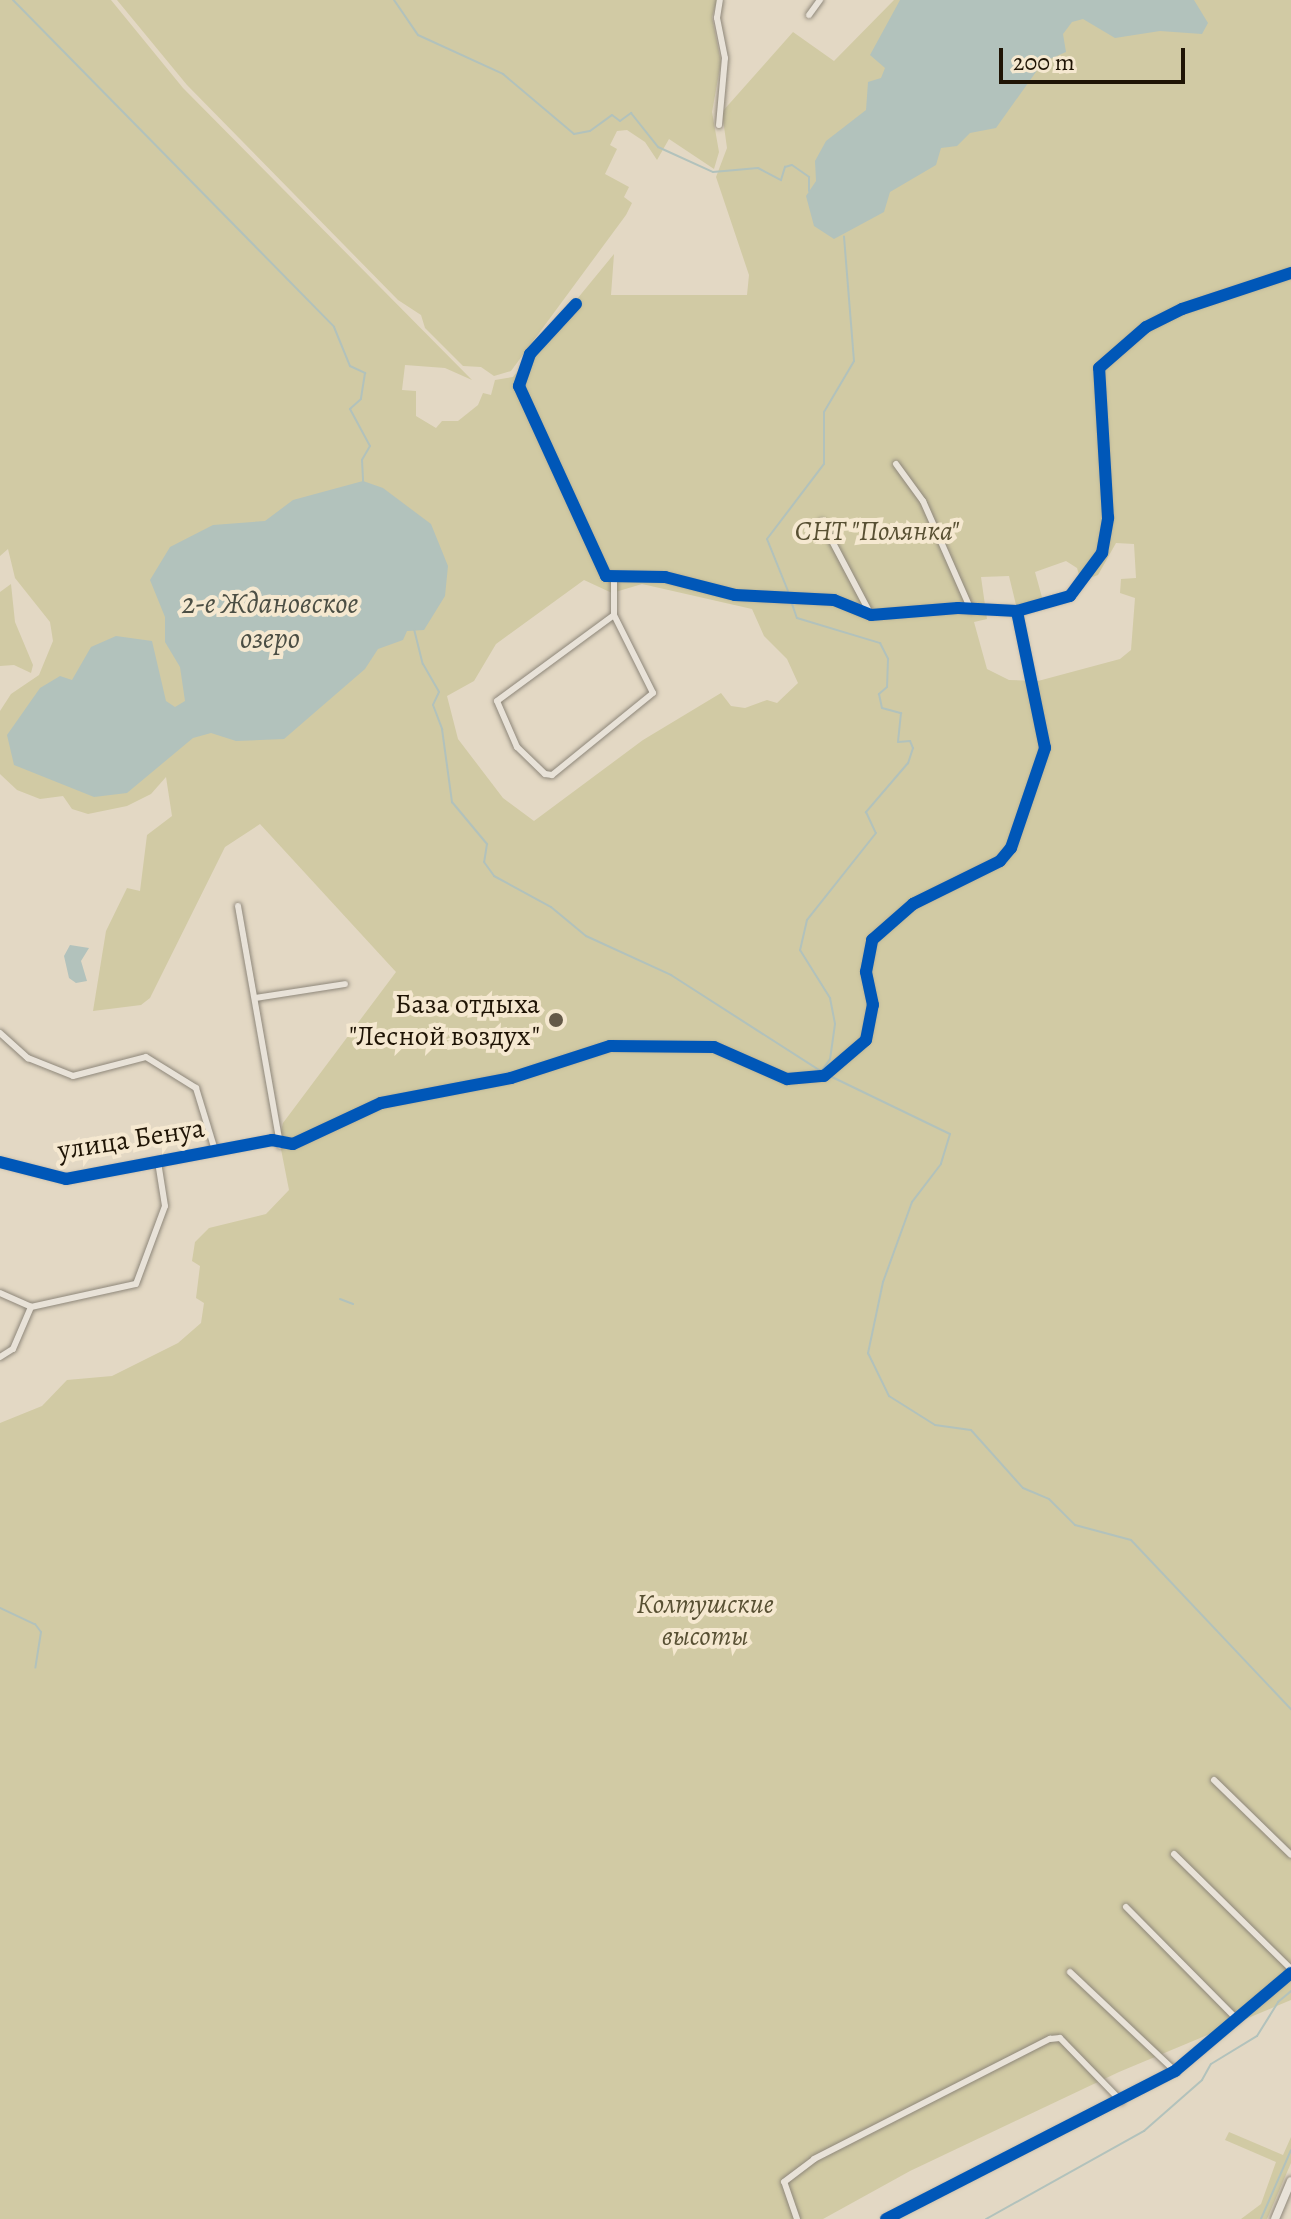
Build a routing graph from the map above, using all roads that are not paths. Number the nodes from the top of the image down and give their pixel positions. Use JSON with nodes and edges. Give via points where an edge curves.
{"nodes":[{"id":1,"x":720,"y":0,"type":"edge"},
{"id":2,"x":820,"y":0,"type":"edge"},
{"id":3,"x":809,"y":15,"type":"dead end"},
{"id":4,"x":719,"y":125,"type":"dead end"},
{"id":5,"x":1291,"y":273,"type":"edge"},
{"id":6,"x":576,"y":304,"type":"dead end"},
{"id":7,"x":896,"y":464,"type":"dead end"},
{"id":8,"x":822,"y":522,"type":"dead end"},
{"id":9,"x":614,"y":578,"type":"junction"},
{"id":10,"x":971,"y":610,"type":"junction"},
{"id":11,"x":1017,"y":611,"type":"junction"},
{"id":12,"x":614,"y":615,"type":"junction"},
{"id":13,"x":871,"y":615,"type":"junction"},
{"id":14,"x":238,"y":906,"type":"dead end"},
{"id":15,"x":345,"y":984,"type":"dead end"},
{"id":16,"x":255,"y":998,"type":"junction"},
{"id":17,"x":0,"y":1033,"type":"edge"},
{"id":18,"x":280,"y":1145,"type":"junction"},
{"id":19,"x":215,"y":1150,"type":"junction"},
{"id":20,"x":0,"y":1162,"type":"edge"},
{"id":21,"x":158,"y":1162,"type":"junction"},
{"id":22,"x":0,"y":1293,"type":"edge"},
{"id":23,"x":31,"y":1307,"type":"junction"},
{"id":24,"x":0,"y":1357,"type":"edge"},
{"id":25,"x":1214,"y":1780,"type":"dead end"},
{"id":26,"x":1174,"y":1854,"type":"dead end"},
{"id":27,"x":1291,"y":1855,"type":"edge"},
{"id":28,"x":1126,"y":1907,"type":"dead end"},
{"id":29,"x":1291,"y":1971,"type":"edge"},
{"id":30,"x":1070,"y":1972,"type":"dead end"},
{"id":31,"x":1237,"y":2019,"type":"junction"},
{"id":32,"x":1175,"y":2071,"type":"junction"},
{"id":33,"x":1121,"y":2101,"type":"junction"},
{"id":34,"x":1291,"y":2181,"type":"edge"},
{"id":35,"x":797,"y":2219,"type":"edge"},
{"id":36,"x":886,"y":2219,"type":"edge"},
{"id":37,"x":1275,"y":2219,"type":"edge"}],
"edges":[{"from":1,"to":4,"type":"street","via":[[717,18],[725,58]]},
{"from":2,"to":3,"type":"street"},
{"from":5,"to":11,"type":"street","via":[[1171,314],[1146,327],[1099,368],[1108,518],[1102,553],[1070,596]]},
{"from":6,"to":9,"type":"street","via":[[530,354],[519,386],[595,559],[606,576]]},
{"from":7,"to":10,"type":"street","via":[[923,501]]},
{"from":8,"to":13,"type":"street"},
{"from":9,"to":12,"type":"street"},
{"from":9,"to":13,"type":"street","via":[[665,577],[735,595],[834,600]]},
{"from":10,"to":11,"type":"street"},
{"from":10,"to":13,"type":"street"},
{"from":11,"to":18,"type":"street","via":[[1045,748],[1011,848],[1000,861],[913,904],[872,940],[866,972],[872,1020],[866,1040],[845,1063],[815,1079],[787,1079],[714,1047],[610,1046],[511,1078],[381,1103]]},
{"from":12,"to":12,"type":"street","via":[[497,701],[517,747],[545,774],[552,775],[653,693]]},
{"from":14,"to":16,"type":"street"},
{"from":15,"to":16,"type":"street"},
{"from":16,"to":18,"type":"street"},
{"from":17,"to":19,"type":"street","via":[[28,1058],[73,1076],[146,1057],[196,1088]]},
{"from":18,"to":19,"type":"street","name":"улица Бенуа","via":[[272,1140]]},
{"from":19,"to":21,"type":"street","name":"улица Бенуа"},
{"from":20,"to":21,"type":"street","name":"улица Бенуа","via":[[66,1179]]},
{"from":21,"to":23,"type":"street","via":[[165,1206],[136,1284]]},
{"from":22,"to":23,"type":"street"},
{"from":23,"to":24,"type":"street","via":[[13,1349]]},
{"from":25,"to":27,"type":"street"},
{"from":26,"to":29,"type":"street"},
{"from":28,"to":31,"type":"street"},
{"from":29,"to":31,"type":"street"},
{"from":30,"to":32,"type":"street"},
{"from":31,"to":32,"type":"street"},
{"from":32,"to":33,"type":"street"},
{"from":33,"to":35,"type":"street","via":[[1060,2038],[1050,2039],[814,2159],[784,2182]]},
{"from":33,"to":36,"type":"street"},
{"from":34,"to":37,"type":"street"}]}
